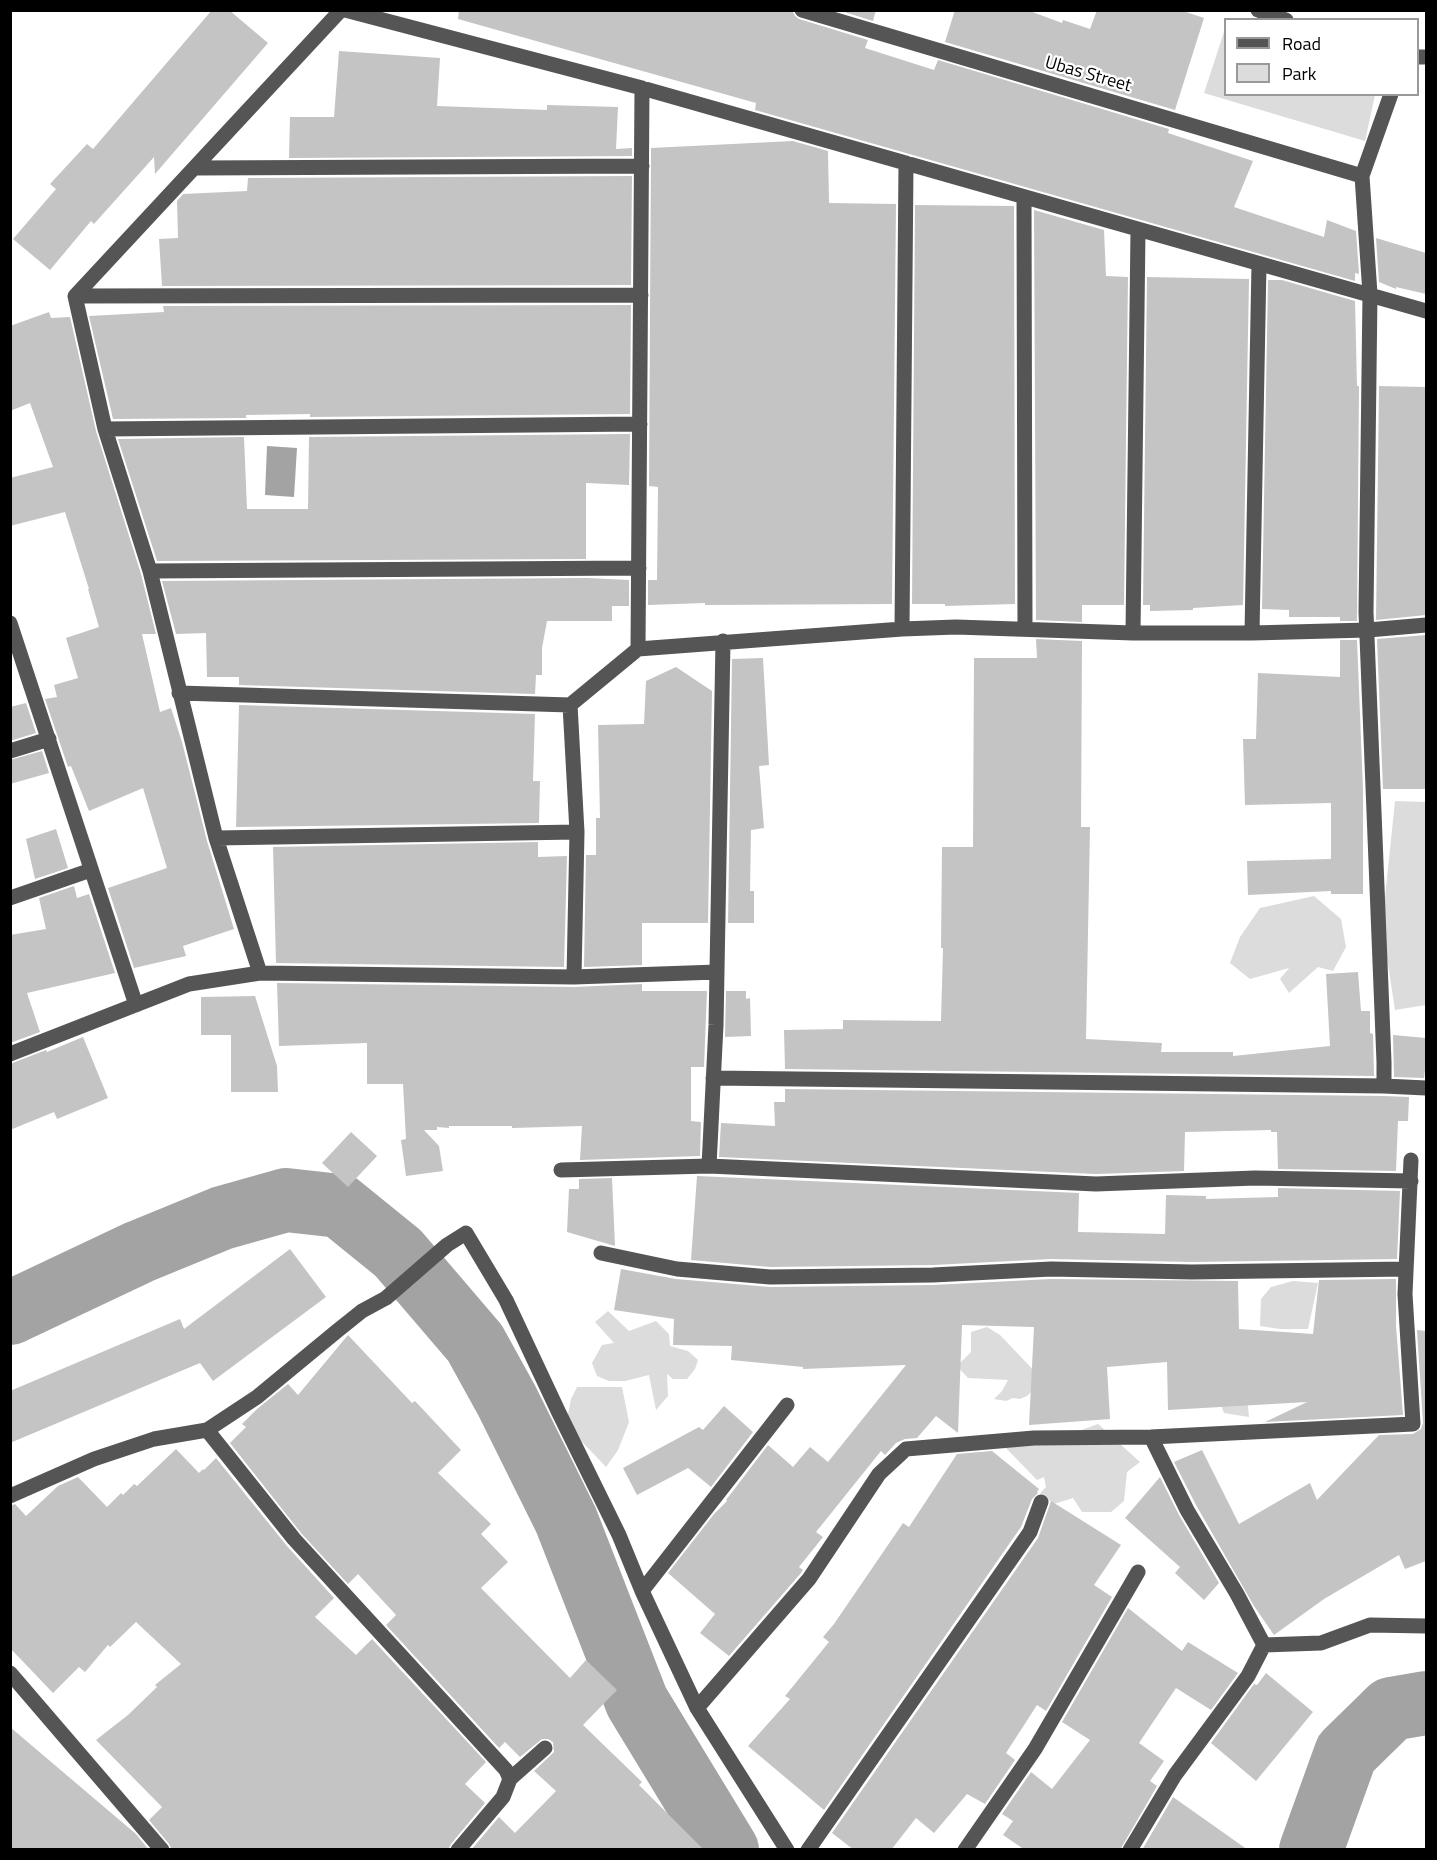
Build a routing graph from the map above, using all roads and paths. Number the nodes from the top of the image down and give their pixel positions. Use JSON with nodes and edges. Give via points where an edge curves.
{"nodes":[{"id":1,"x":343,"y":10,"type":"edge"},
{"id":2,"x":802,"y":10,"type":"edge"},
{"id":3,"x":1258,"y":10,"type":"edge"},
{"id":4,"x":1280,"y":18,"type":"edge"},
{"id":5,"x":642,"y":88,"type":"junction"},
{"id":6,"x":1390,"y":96,"type":"edge"},
{"id":7,"x":906,"y":163,"type":"junction"},
{"id":8,"x":642,"y":166,"type":"junction"},
{"id":9,"x":196,"y":168,"type":"junction"},
{"id":10,"x":1362,"y":176,"type":"junction"},
{"id":11,"x":1024,"y":197,"type":"junction"},
{"id":12,"x":1138,"y":230,"type":"junction"},
{"id":13,"x":1259,"y":264,"type":"junction"},
{"id":14,"x":1370,"y":294,"type":"junction"},
{"id":15,"x":641,"y":295,"type":"junction"},
{"id":16,"x":75,"y":296,"type":"junction"},
{"id":17,"x":1426,"y":311,"type":"edge"},
{"id":18,"x":640,"y":424,"type":"junction"},
{"id":19,"x":105,"y":429,"type":"junction"},
{"id":20,"x":639,"y":568,"type":"junction"},
{"id":21,"x":150,"y":571,"type":"junction"},
{"id":22,"x":10,"y":623,"type":"edge"},
{"id":23,"x":1426,"y":625,"type":"edge"},
{"id":24,"x":902,"y":629,"type":"junction"},
{"id":25,"x":1025,"y":629,"type":"junction"},
{"id":26,"x":1368,"y":630,"type":"junction"},
{"id":27,"x":1133,"y":633,"type":"junction"},
{"id":28,"x":1252,"y":633,"type":"junction"},
{"id":29,"x":723,"y":641,"type":"junction"},
{"id":30,"x":638,"y":649,"type":"junction"},
{"id":31,"x":179,"y":693,"type":"junction"},
{"id":32,"x":570,"y":705,"type":"junction"},
{"id":33,"x":49,"y":739,"type":"junction"},
{"id":34,"x":10,"y":751,"type":"edge"},
{"id":35,"x":577,"y":832,"type":"junction"},
{"id":36,"x":216,"y":838,"type":"junction"},
{"id":37,"x":91,"y":870,"type":"junction"},
{"id":38,"x":10,"y":898,"type":"edge"},
{"id":39,"x":717,"y":972,"type":"junction"},
{"id":40,"x":260,"y":973,"type":"junction"},
{"id":41,"x":574,"y":977,"type":"junction"},
{"id":42,"x":136,"y":1005,"type":"junction"},
{"id":43,"x":10,"y":1054,"type":"edge"},
{"id":44,"x":713,"y":1078,"type":"junction"},
{"id":45,"x":1384,"y":1086,"type":"junction"},
{"id":46,"x":1426,"y":1088,"type":"edge"},
{"id":47,"x":1411,"y":1160,"type":"dead end"},
{"id":48,"x":709,"y":1166,"type":"junction"},
{"id":49,"x":561,"y":1170,"type":"dead end"},
{"id":50,"x":1411,"y":1181,"type":"junction"},
{"id":51,"x":601,"y":1252,"type":"dead end"},
{"id":52,"x":1406,"y":1269,"type":"junction"},
{"id":53,"x":787,"y":1405,"type":"dead end"},
{"id":54,"x":1420,"y":1425,"type":"edge"},
{"id":55,"x":207,"y":1430,"type":"junction"},
{"id":56,"x":1151,"y":1437,"type":"junction"},
{"id":57,"x":10,"y":1496,"type":"edge"},
{"id":58,"x":1041,"y":1502,"type":"dead end"},
{"id":59,"x":1137,"y":1572,"type":"dead end"},
{"id":60,"x":642,"y":1591,"type":"junction"},
{"id":61,"x":1426,"y":1626,"type":"edge"},
{"id":62,"x":1264,"y":1644,"type":"junction"},
{"id":63,"x":10,"y":1673,"type":"edge"},
{"id":64,"x":697,"y":1708,"type":"junction"},
{"id":65,"x":545,"y":1748,"type":"dead end"},
{"id":66,"x":510,"y":1779,"type":"junction"},
{"id":67,"x":459,"y":1849,"type":"edge"},
{"id":68,"x":162,"y":1850,"type":"edge"},
{"id":69,"x":787,"y":1850,"type":"edge"},
{"id":70,"x":808,"y":1850,"type":"edge"},
{"id":71,"x":965,"y":1850,"type":"edge"},
{"id":72,"x":1130,"y":1850,"type":"edge"}],
"edges":[{"from":1,"to":5,"type":"street"},
{"from":1,"to":9,"type":"street"},
{"from":2,"to":10,"type":"street","name":"Ubas Street"},
{"from":3,"to":4,"type":"street"},
{"from":5,"to":7,"type":"street"},
{"from":5,"to":8,"type":"street"},
{"from":6,"to":10,"type":"street"},
{"from":7,"to":11,"type":"street"},
{"from":7,"to":24,"type":"street"},
{"from":8,"to":9,"type":"street"},
{"from":8,"to":15,"type":"street"},
{"from":9,"to":16,"type":"street"},
{"from":10,"to":14,"type":"street"},
{"from":11,"to":12,"type":"street"},
{"from":11,"to":25,"type":"street"},
{"from":12,"to":13,"type":"street"},
{"from":12,"to":27,"type":"street"},
{"from":13,"to":14,"type":"street"},
{"from":13,"to":28,"type":"street"},
{"from":14,"to":17,"type":"street"},
{"from":14,"to":26,"type":"street"},
{"from":15,"to":16,"type":"street"},
{"from":15,"to":18,"type":"street"},
{"from":16,"to":19,"type":"street"},
{"from":18,"to":19,"type":"street"},
{"from":18,"to":20,"type":"street"},
{"from":19,"to":21,"type":"street"},
{"from":20,"to":21,"type":"street"},
{"from":20,"to":30,"type":"street"},
{"from":21,"to":31,"type":"street"},
{"from":22,"to":33,"type":"street"},
{"from":23,"to":26,"type":"street"},
{"from":24,"to":25,"type":"street"},
{"from":24,"to":29,"type":"street"},
{"from":25,"to":27,"type":"street"},
{"from":26,"to":28,"type":"street"},
{"from":26,"to":45,"type":"street"},
{"from":27,"to":28,"type":"street"},
{"from":29,"to":30,"type":"street"},
{"from":29,"to":39,"type":"street"},
{"from":30,"to":32,"type":"street"},
{"from":31,"to":32,"type":"street"},
{"from":31,"to":36,"type":"street"},
{"from":32,"to":35,"type":"street"},
{"from":33,"to":34,"type":"street"},
{"from":33,"to":37,"type":"street"},
{"from":35,"to":36,"type":"street"},
{"from":35,"to":41,"type":"street"},
{"from":36,"to":40,"type":"street"},
{"from":37,"to":38,"type":"street"},
{"from":37,"to":42,"type":"street"},
{"from":39,"to":41,"type":"street"},
{"from":39,"to":44,"type":"street"},
{"from":40,"to":41,"type":"street"},
{"from":40,"to":42,"type":"street","via":[[189,984]]},
{"from":42,"to":43,"type":"street"},
{"from":44,"to":45,"type":"street"},
{"from":44,"to":48,"type":"street"},
{"from":45,"to":46,"type":"street"},
{"from":47,"to":50,"type":"street"},
{"from":48,"to":49,"type":"street"},
{"from":48,"to":50,"type":"street","via":[[1096,1184],[1255,1178]]},
{"from":50,"to":52,"type":"street"},
{"from":51,"to":52,"type":"street","via":[[677,1269],[770,1277],[1051,1269]]},
{"from":52,"to":54,"type":"street","via":[[1405,1294]]},
{"from":53,"to":60,"type":"street"},
{"from":54,"to":56,"type":"street"},
{"from":55,"to":57,"type":"street","via":[[154,1439],[94,1459]]},
{"from":55,"to":60,"type":"street","via":[[257,1397],[362,1311],[386,1298],[447,1245],[468,1234],[506,1300]]},
{"from":55,"to":66,"type":"street","via":[[294,1539],[506,1770]]},
{"from":56,"to":62,"type":"street","via":[[1186,1510]]},
{"from":56,"to":64,"type":"street","via":[[1034,1438],[906,1449],[879,1474],[809,1579]]},
{"from":58,"to":70,"type":"street","via":[[1030,1532]]},
{"from":59,"to":71,"type":"street","via":[[1035,1749]]},
{"from":60,"to":64,"type":"street"},
{"from":61,"to":62,"type":"street","via":[[1370,1625],[1321,1643]]},
{"from":62,"to":72,"type":"street","via":[[1248,1676],[1175,1775]]},
{"from":63,"to":68,"type":"street"},
{"from":64,"to":69,"type":"street"},
{"from":65,"to":66,"type":"street"},
{"from":66,"to":67,"type":"street","via":[[503,1797]]}]}
